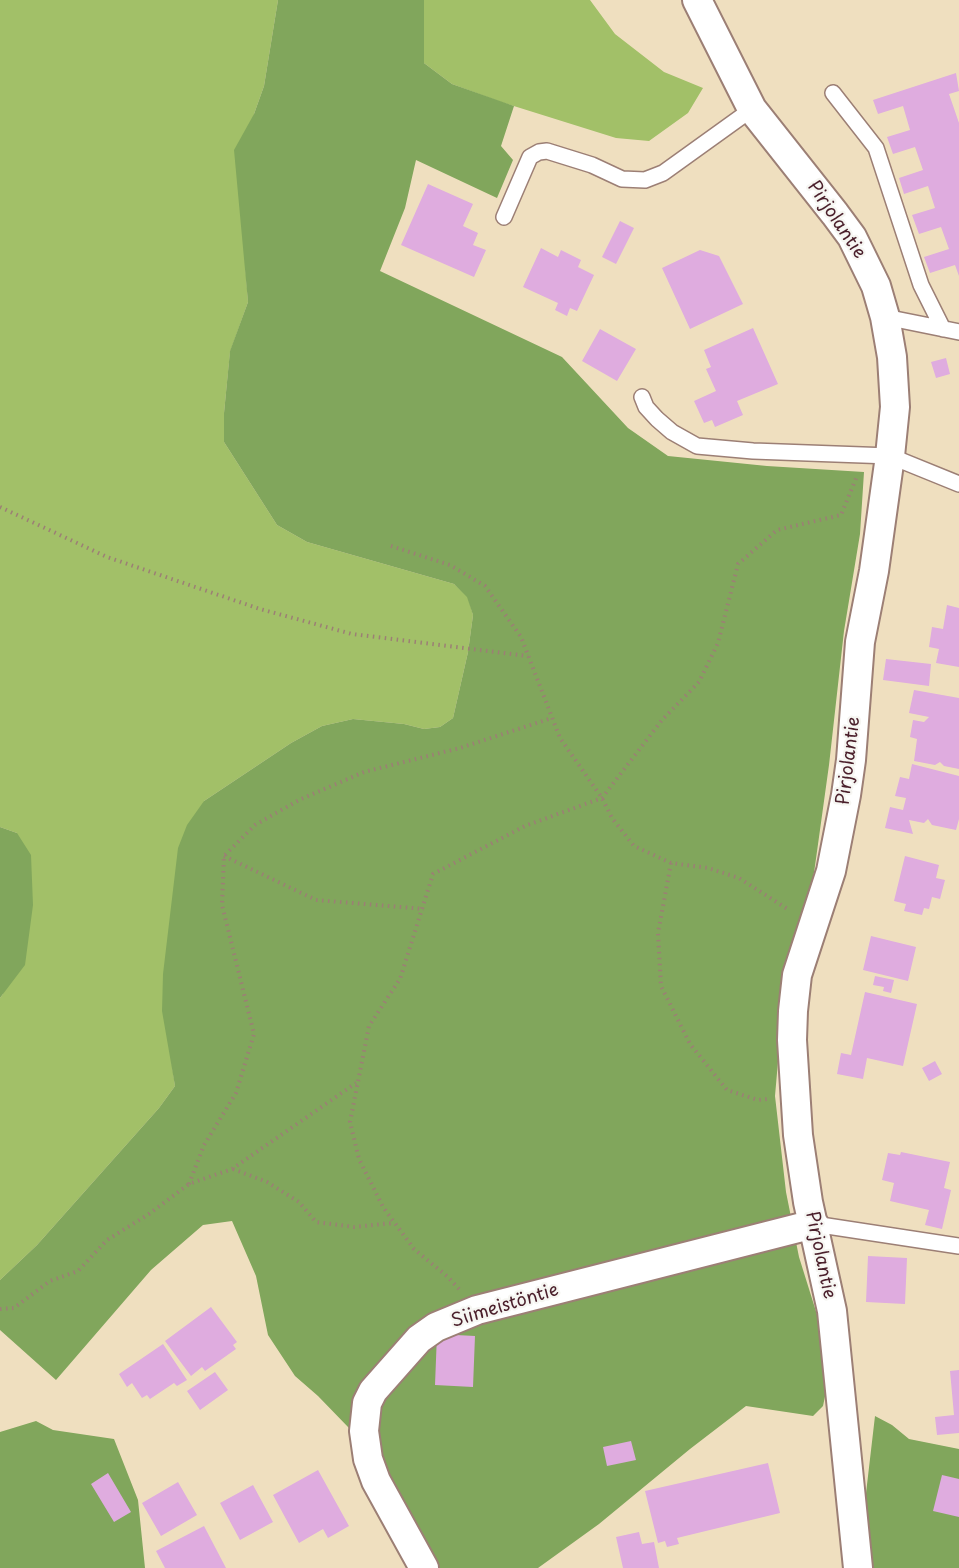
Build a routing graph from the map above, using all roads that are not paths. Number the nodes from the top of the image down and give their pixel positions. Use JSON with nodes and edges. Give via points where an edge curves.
{"nodes":[{"id":1,"x":697,"y":0,"type":"edge"},
{"id":2,"x":833,"y":93,"type":"dead end"},
{"id":3,"x":752,"y":109,"type":"junction"},
{"id":4,"x":504,"y":217,"type":"dead end"},
{"id":5,"x":885,"y":317,"type":"junction"},
{"id":6,"x":944,"y":329,"type":"junction"},
{"id":7,"x":959,"y":332,"type":"edge"},
{"id":8,"x":642,"y":398,"type":"dead end"},
{"id":9,"x":878,"y":456,"type":"junction"},
{"id":10,"x":959,"y":484,"type":"edge"},
{"id":11,"x":814,"y":1224,"type":"junction"},
{"id":12,"x":959,"y":1246,"type":"edge"},
{"id":13,"x":424,"y":1568,"type":"edge"},
{"id":14,"x":858,"y":1568,"type":"edge"}],
"edges":[{"from":1,"to":3,"type":"street","name":"Pirjolantie"},
{"from":2,"to":6,"type":"lane","via":[[876,148],[921,285]]},
{"from":3,"to":4,"type":"lane","via":[[663,173],[645,180],[622,179],[592,165],[539,152],[530,157]]},
{"from":3,"to":5,"type":"street","name":"Pirjolantie","via":[[852,237],[876,286]]},
{"from":5,"to":6,"type":"lane"},
{"from":5,"to":9,"type":"street","name":"Pirjolantie","via":[[895,407]]},
{"from":6,"to":7,"type":"lane"},
{"from":8,"to":9,"type":"lane","via":[[657,419],[697,446]]},
{"from":9,"to":10,"type":"lane"},
{"from":9,"to":11,"type":"street","name":"Pirjolantie","via":[[874,571],[860,642],[846,795],[831,871],[794,993],[795,1097],[803,1172]]},
{"from":11,"to":12,"type":"lane"},
{"from":11,"to":13,"type":"street","name":"Siimeistöntie","via":[[477,1310],[436,1327],[419,1340],[373,1391],[367,1402],[364,1431],[372,1471]]},
{"from":11,"to":14,"type":"street","name":"Pirjolantie","via":[[832,1311]]}]}
